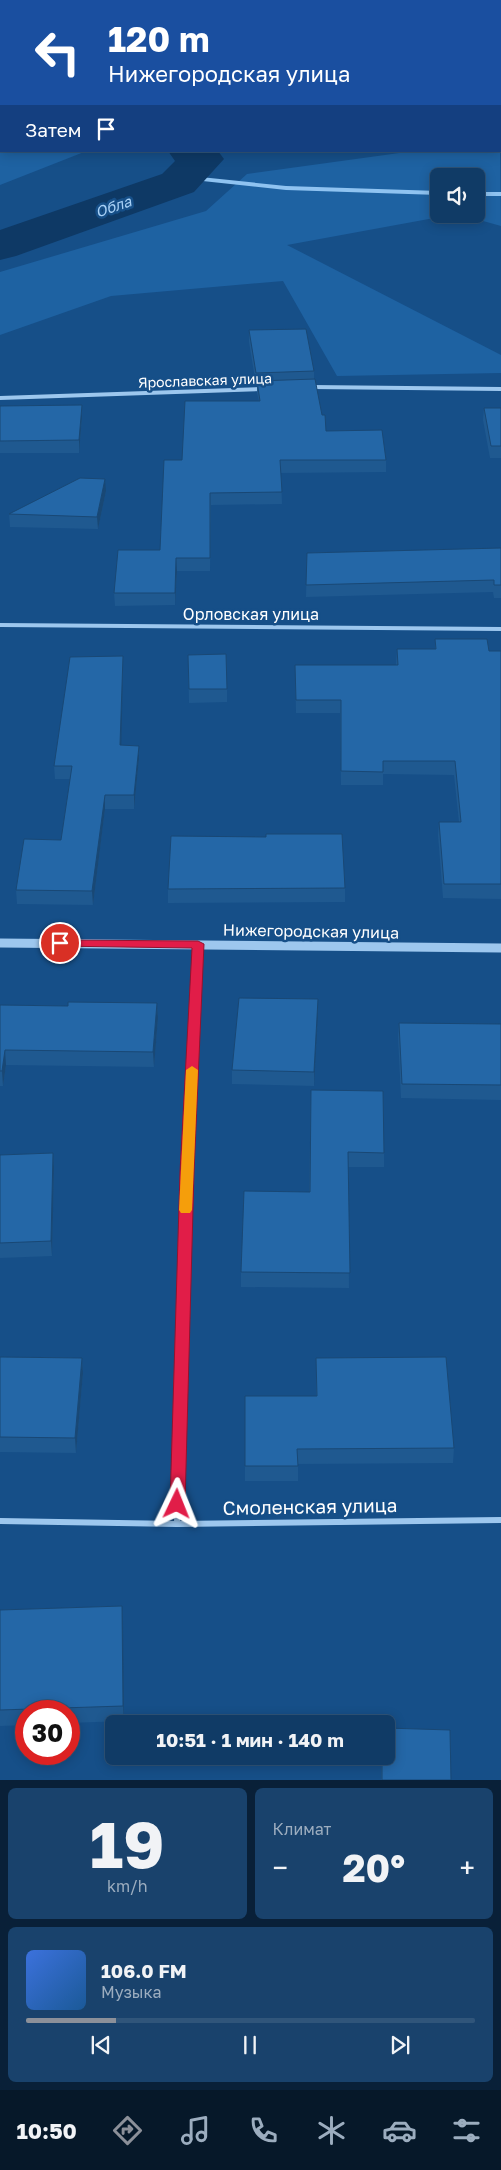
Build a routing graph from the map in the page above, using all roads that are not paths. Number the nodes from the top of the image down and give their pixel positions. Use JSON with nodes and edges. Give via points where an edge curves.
{"nodes":[{"id":1,"x":307,"y":388,"type":"edge"},
{"id":2,"x":267,"y":389,"type":"edge"},
{"id":3,"x":501,"y":389,"type":"edge"},
{"id":4,"x":0,"y":398,"type":"edge"},
{"id":5,"x":0,"y":625,"type":"edge"},
{"id":6,"x":501,"y":629,"type":"edge"},
{"id":7,"x":0,"y":943,"type":"edge"},
{"id":8,"x":198,"y":944,"type":"junction"},
{"id":9,"x":501,"y":948,"type":"edge"},
{"id":10,"x":501,"y":1520,"type":"edge"},
{"id":11,"x":0,"y":1521,"type":"edge"},
{"id":12,"x":177,"y":1524,"type":"junction"}],
"edges":[{"from":1,"to":3,"type":"street"},
{"from":2,"to":4,"type":"street","name":"Ярославская улица"},
{"from":5,"to":6,"type":"street","name":"Орловская улица"},
{"from":7,"to":8,"type":"street","name":"Нижегородская улица"},
{"from":8,"to":9,"type":"street","name":"Нижегородская улица"},
{"from":8,"to":12,"type":"street"},
{"from":10,"to":12,"type":"street","name":"Смоленская улица"},
{"from":11,"to":12,"type":"street","name":"Смоленская улица"}]}
